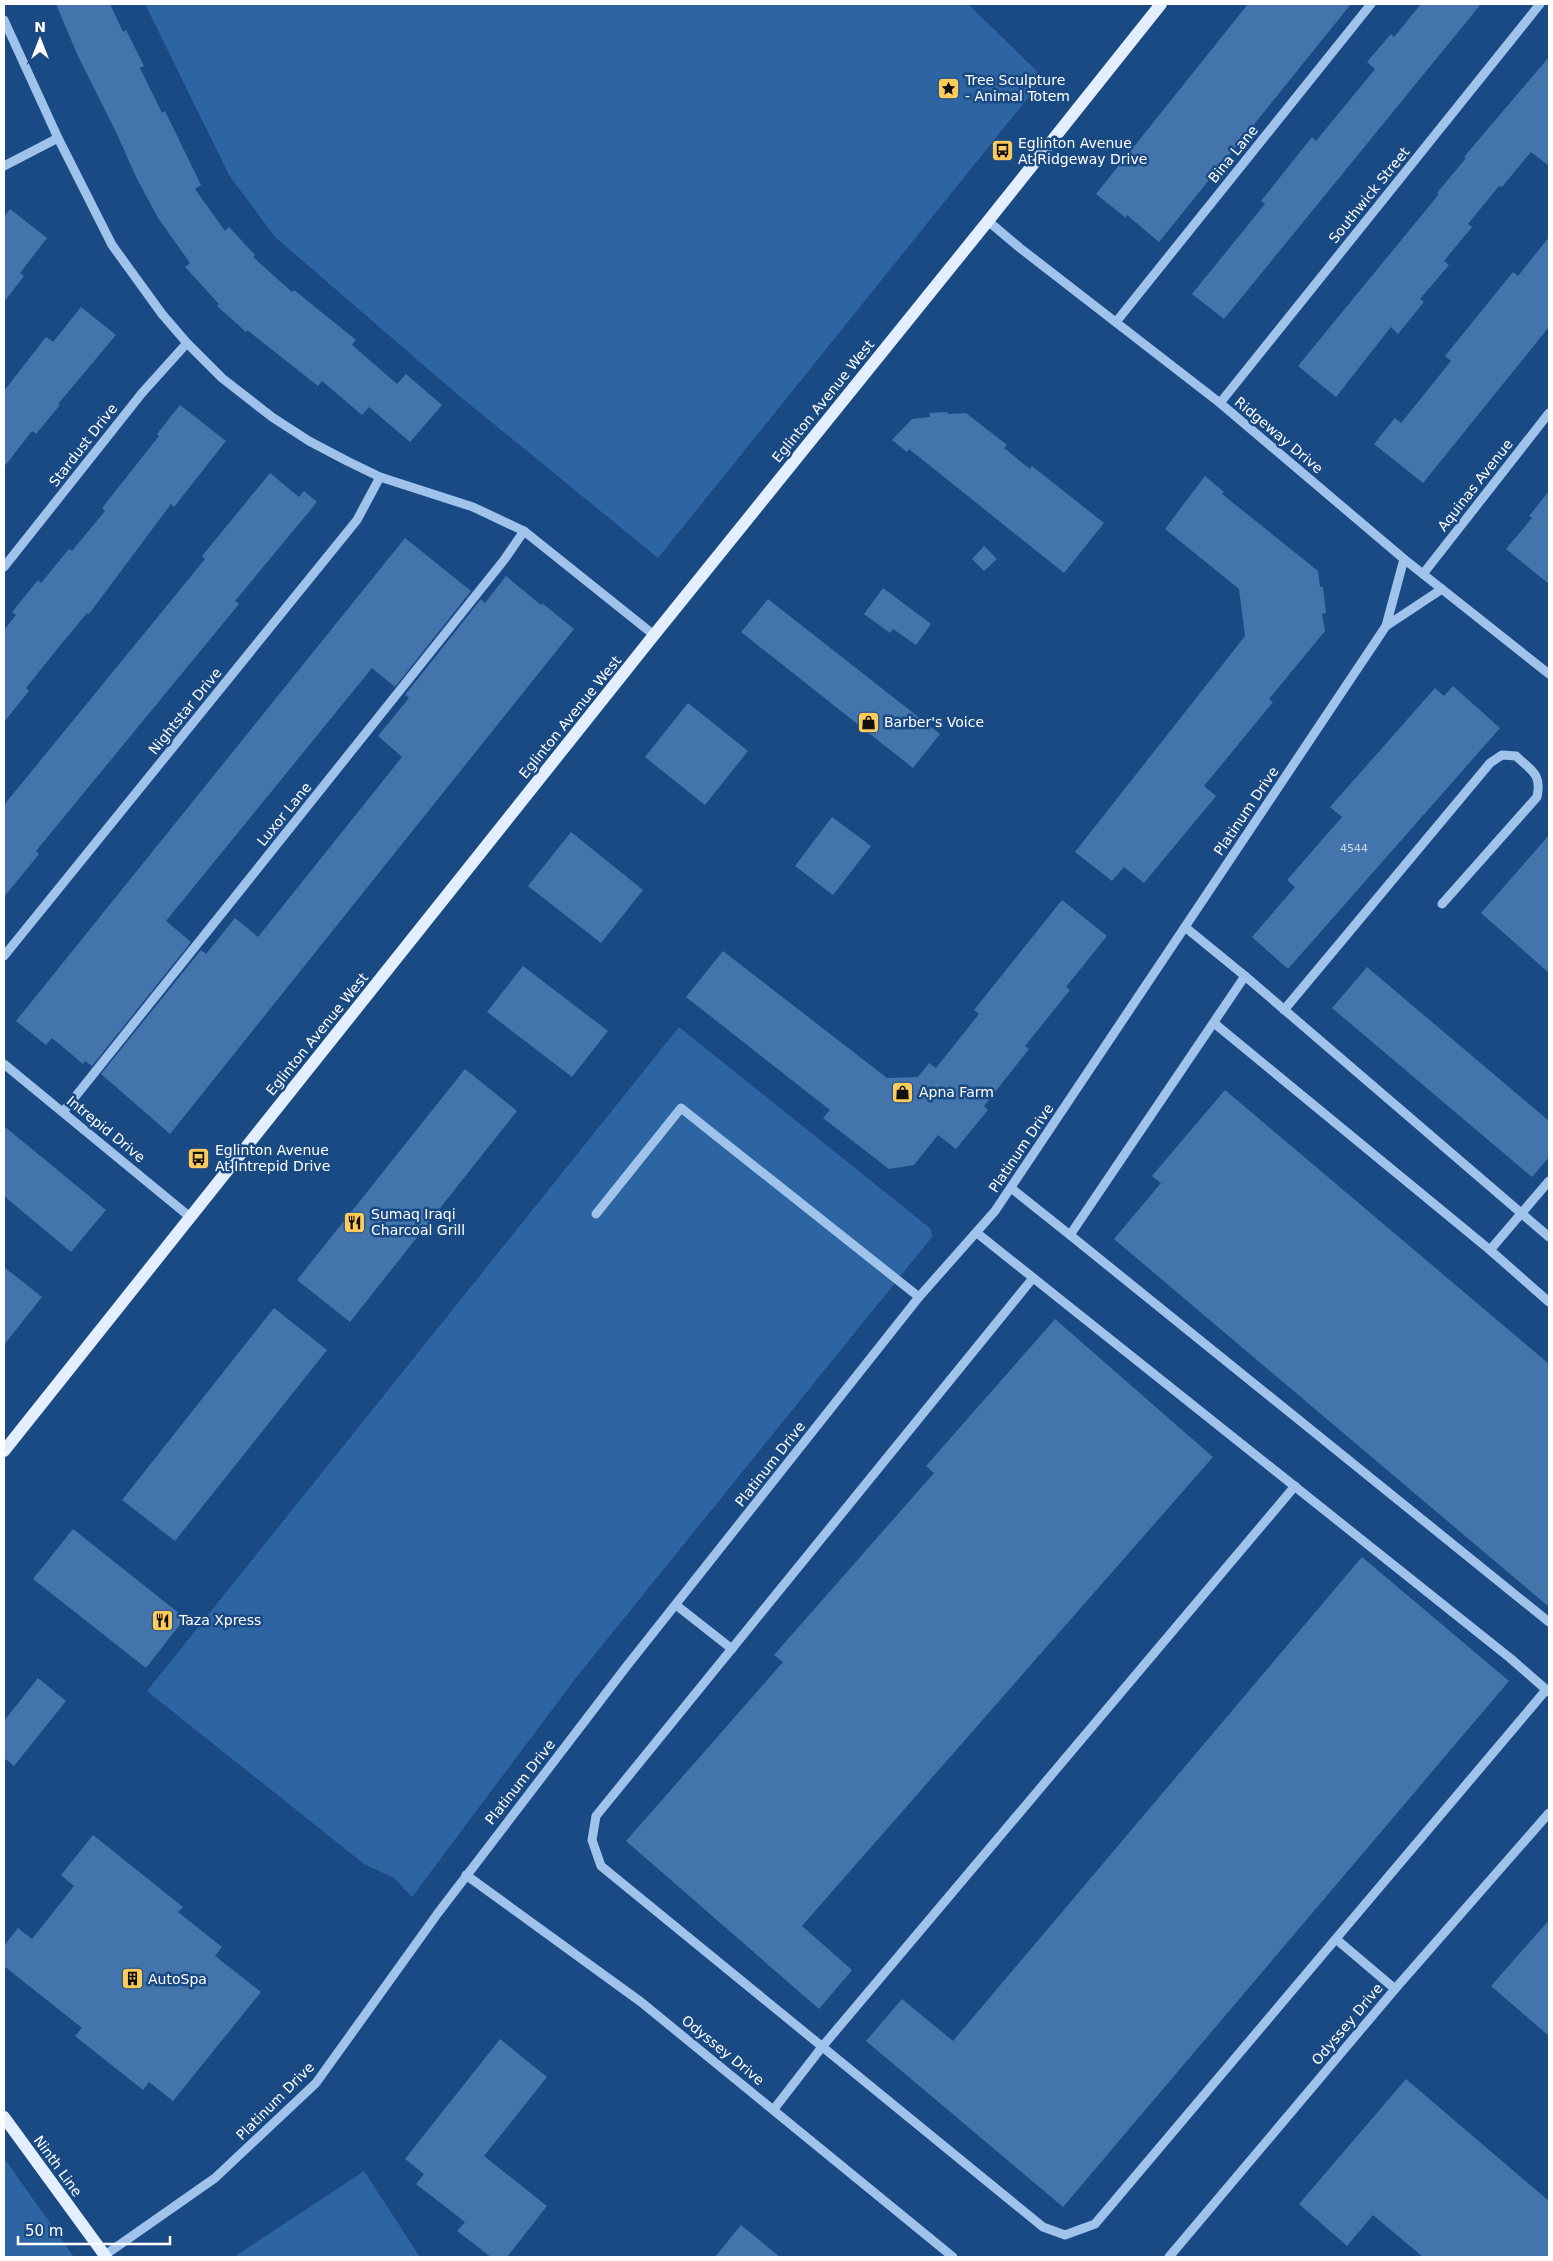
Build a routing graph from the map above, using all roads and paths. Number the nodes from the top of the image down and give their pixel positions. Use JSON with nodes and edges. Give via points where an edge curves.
{"nodes":[{"id":1,"x":1161,"y":4,"type":"edge"},
{"id":2,"x":1371,"y":4,"type":"edge"},
{"id":3,"x":1540,"y":4,"type":"edge"},
{"id":4,"x":4,"y":20,"type":"edge"},
{"id":5,"x":58,"y":138,"type":"junction"},
{"id":6,"x":4,"y":166,"type":"edge"},
{"id":7,"x":988,"y":221,"type":"junction"},
{"id":8,"x":1116,"y":322,"type":"junction"},
{"id":9,"x":187,"y":343,"type":"junction"},
{"id":10,"x":1220,"y":403,"type":"junction"},
{"id":11,"x":1549,"y":413,"type":"edge"},
{"id":12,"x":380,"y":477,"type":"junction"},
{"id":13,"x":524,"y":531,"type":"junction"},
{"id":14,"x":1404,"y":559,"type":"junction"},
{"id":15,"x":4,"y":567,"type":"edge"},
{"id":16,"x":1423,"y":574,"type":"junction"},
{"id":17,"x":1442,"y":589,"type":"junction"},
{"id":18,"x":1386,"y":626,"type":"junction"},
{"id":19,"x":654,"y":635,"type":"junction"},
{"id":20,"x":1549,"y":674,"type":"edge"},
{"id":21,"x":1442,"y":904,"type":"dead end"},
{"id":22,"x":1185,"y":927,"type":"junction"},
{"id":23,"x":4,"y":956,"type":"edge"},
{"id":24,"x":1245,"y":976,"type":"junction"},
{"id":25,"x":1284,"y":1010,"type":"junction"},
{"id":26,"x":1214,"y":1023,"type":"junction"},
{"id":27,"x":4,"y":1064,"type":"edge"},
{"id":28,"x":63,"y":1112,"type":"junction"},
{"id":29,"x":1549,"y":1181,"type":"edge"},
{"id":30,"x":1011,"y":1188,"type":"junction"},
{"id":31,"x":1522,"y":1213,"type":"junction"},
{"id":32,"x":596,"y":1214,"type":"dead end"},
{"id":33,"x":190,"y":1217,"type":"junction"},
{"id":34,"x":977,"y":1233,"type":"junction"},
{"id":35,"x":1070,"y":1235,"type":"junction"},
{"id":36,"x":1549,"y":1237,"type":"edge"},
{"id":37,"x":1490,"y":1250,"type":"junction"},
{"id":38,"x":1034,"y":1278,"type":"junction"},
{"id":39,"x":919,"y":1297,"type":"junction"},
{"id":40,"x":1549,"y":1302,"type":"edge"},
{"id":41,"x":4,"y":1451,"type":"edge"},
{"id":42,"x":1295,"y":1486,"type":"junction"},
{"id":43,"x":676,"y":1605,"type":"junction"},
{"id":44,"x":1549,"y":1622,"type":"edge"},
{"id":45,"x":732,"y":1649,"type":"junction"},
{"id":46,"x":1548,"y":1691,"type":"edge"},
{"id":47,"x":1549,"y":1813,"type":"edge"},
{"id":48,"x":466,"y":1875,"type":"junction"},
{"id":49,"x":1336,"y":1939,"type":"junction"},
{"id":50,"x":1395,"y":1989,"type":"junction"},
{"id":51,"x":822,"y":2047,"type":"junction"},
{"id":52,"x":774,"y":2109,"type":"junction"},
{"id":53,"x":4,"y":2117,"type":"edge"},
{"id":54,"x":105,"y":2256,"type":"edge"},
{"id":55,"x":952,"y":2257,"type":"edge"},
{"id":56,"x":1169,"y":2257,"type":"edge"}],
"edges":[{"from":1,"to":7,"type":"main road","name":"Eglinton Avenue West"},
{"from":2,"to":8,"type":"street","name":"Bina Lane"},
{"from":3,"to":10,"type":"street","name":"Southwick Street"},
{"from":4,"to":5,"type":"street"},
{"from":5,"to":6,"type":"street"},
{"from":5,"to":9,"type":"street","via":[[112,245],[157,308]]},
{"from":7,"to":8,"type":"street","name":"Ridgeway Drive"},
{"from":7,"to":19,"type":"main road","name":"Eglinton Avenue West"},
{"from":8,"to":10,"type":"street","name":"Ridgeway Drive"},
{"from":9,"to":12,"type":"street","via":[[222,378],[272,418]]},
{"from":9,"to":15,"type":"street","name":"Stardust Drive","via":[[142,393]]},
{"from":10,"to":14,"type":"street","name":"Ridgeway Drive"},
{"from":11,"to":16,"type":"street","name":"Aquinas Avenue"},
{"from":12,"to":13,"type":"street","via":[[473,507]]},
{"from":12,"to":23,"type":"street","name":"Nightstar Drive","via":[[357,520]]},
{"from":13,"to":19,"type":"street"},
{"from":13,"to":28,"type":"street","name":"Luxor Lane"},
{"from":14,"to":16,"type":"street","name":"Ridgeway Drive"},
{"from":14,"to":18,"type":"street","name":"Platinum Drive"},
{"from":16,"to":17,"type":"street","name":"Ridgeway Drive"},
{"from":17,"to":18,"type":"street","name":"Platinum Drive"},
{"from":17,"to":20,"type":"street","name":"Ridgeway Drive"},
{"from":18,"to":22,"type":"street","name":"Platinum Drive"},
{"from":19,"to":33,"type":"main road","name":"Eglinton Avenue West"},
{"from":21,"to":25,"type":"street","via":[[1537,797],[1538,776],[1516,756],[1502,755],[1490,763]]},
{"from":22,"to":24,"type":"street"},
{"from":22,"to":30,"type":"street","name":"Platinum Drive"},
{"from":24,"to":25,"type":"street"},
{"from":24,"to":26,"type":"street"},
{"from":25,"to":31,"type":"street"},
{"from":26,"to":35,"type":"street"},
{"from":26,"to":37,"type":"street"},
{"from":27,"to":28,"type":"street","name":"Intrepid Drive"},
{"from":28,"to":33,"type":"street","name":"Intrepid Drive"},
{"from":29,"to":31,"type":"street"},
{"from":30,"to":34,"type":"street","name":"Platinum Drive"},
{"from":30,"to":35,"type":"street"},
{"from":31,"to":36,"type":"street"},
{"from":31,"to":37,"type":"street"},
{"from":32,"to":39,"type":"street","via":[[681,1108]]},
{"from":33,"to":41,"type":"main road","name":"Eglinton Avenue West"},
{"from":34,"to":38,"type":"street"},
{"from":34,"to":39,"type":"street","name":"Platinum Drive"},
{"from":35,"to":44,"type":"street"},
{"from":37,"to":40,"type":"street"},
{"from":38,"to":42,"type":"street"},
{"from":38,"to":45,"type":"street"},
{"from":39,"to":43,"type":"street","name":"Platinum Drive"},
{"from":42,"to":46,"type":"street"},
{"from":42,"to":51,"type":"street"},
{"from":43,"to":45,"type":"street"},
{"from":43,"to":48,"type":"street","name":"Platinum Drive"},
{"from":45,"to":51,"type":"street","via":[[596,1816],[592,1840],[601,1866]]},
{"from":46,"to":49,"type":"street"},
{"from":47,"to":50,"type":"street","name":"Odyssey Drive"},
{"from":48,"to":52,"type":"street","name":"Odyssey Drive","via":[[641,2002]]},
{"from":48,"to":54,"type":"street","name":"Platinum Drive","via":[[316,2083],[215,2178]]},
{"from":49,"to":50,"type":"street"},
{"from":49,"to":51,"type":"street","via":[[1095,2224],[1065,2235],[1043,2227]]},
{"from":50,"to":56,"type":"street","name":"Odyssey Drive"},
{"from":51,"to":52,"type":"street"},
{"from":52,"to":55,"type":"street","name":"Odyssey Drive"},
{"from":53,"to":54,"type":"main road","name":"Ninth Line"}]}
